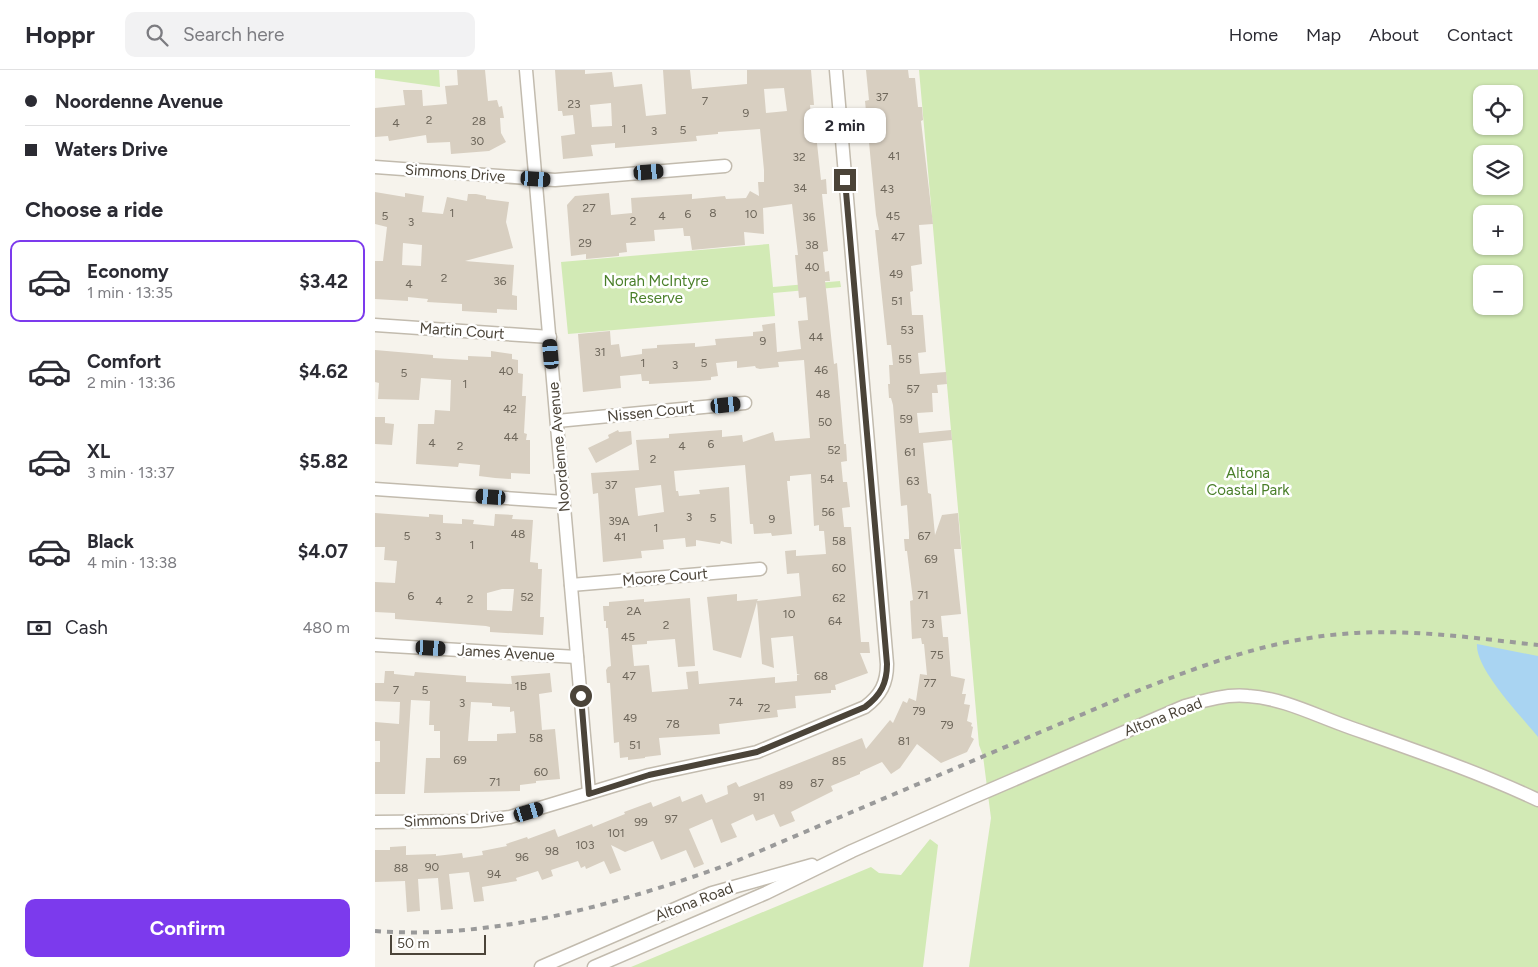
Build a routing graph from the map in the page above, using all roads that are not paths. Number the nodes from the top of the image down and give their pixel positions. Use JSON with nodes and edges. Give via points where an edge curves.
{"nodes":[{"id":1,"x":526,"y":70,"type":"edge"},
{"id":2,"x":836,"y":70,"type":"edge"},
{"id":3,"x":725,"y":166,"type":"dead end"},
{"id":4,"x":375,"y":167,"type":"edge"},
{"id":5,"x":536,"y":179,"type":"junction"},
{"id":6,"x":375,"y":325,"type":"edge"},
{"id":7,"x":550,"y":337,"type":"junction"},
{"id":8,"x":745,"y":403,"type":"dead end"},
{"id":9,"x":557,"y":421,"type":"junction"},
{"id":10,"x":375,"y":488,"type":"edge"},
{"id":11,"x":564,"y":502,"type":"junction"},
{"id":12,"x":760,"y":569,"type":"dead end"},
{"id":13,"x":571,"y":585,"type":"junction"},
{"id":14,"x":375,"y":645,"type":"edge"},
{"id":15,"x":577,"y":657,"type":"junction"},
{"id":16,"x":589,"y":794,"type":"junction"},
{"id":17,"x":1538,"y":800,"type":"edge"},
{"id":18,"x":375,"y":822,"type":"edge"},
{"id":19,"x":852,"y":851,"type":"junction"},
{"id":20,"x":541,"y":967,"type":"edge"},
{"id":21,"x":594,"y":967,"type":"edge"}],
"edges":[{"from":1,"to":5,"type":"street","name":"Noordenne Avenue"},
{"from":2,"to":16,"type":"street","name":"Simmons Drive","via":[[887,664],[884,686],[873,702],[865,707],[773,747],[649,775]]},
{"from":3,"to":5,"type":"street","name":"Simmons Drive"},
{"from":4,"to":5,"type":"street","name":"Simmons Drive"},
{"from":5,"to":7,"type":"street","name":"Noordenne Avenue"},
{"from":6,"to":7,"type":"street","name":"Martin Court"},
{"from":7,"to":9,"type":"street","name":"Noordenne Avenue"},
{"from":8,"to":9,"type":"street","name":"Nissen Court"},
{"from":9,"to":11,"type":"street","name":"Noordenne Avenue"},
{"from":10,"to":11,"type":"street"},
{"from":11,"to":13,"type":"street","name":"Noordenne Avenue"},
{"from":12,"to":13,"type":"street","name":"Moore Court"},
{"from":13,"to":15,"type":"street","name":"Noordenne Avenue"},
{"from":14,"to":15,"type":"street","name":"James Avenue"},
{"from":15,"to":16,"type":"street","name":"Noordenne Avenue"},
{"from":16,"to":18,"type":"street","name":"Simmons Drive","via":[[496,820]]},
{"from":17,"to":19,"type":"street","name":"Altona Road","via":[[1455,765],[1267,698],[1218,697],[1185,706]]},
{"from":19,"to":20,"type":"street","name":"Altona Road","via":[[712,893]]},
{"from":19,"to":21,"type":"street","name":"Altona Road","via":[[766,893]]}]}
